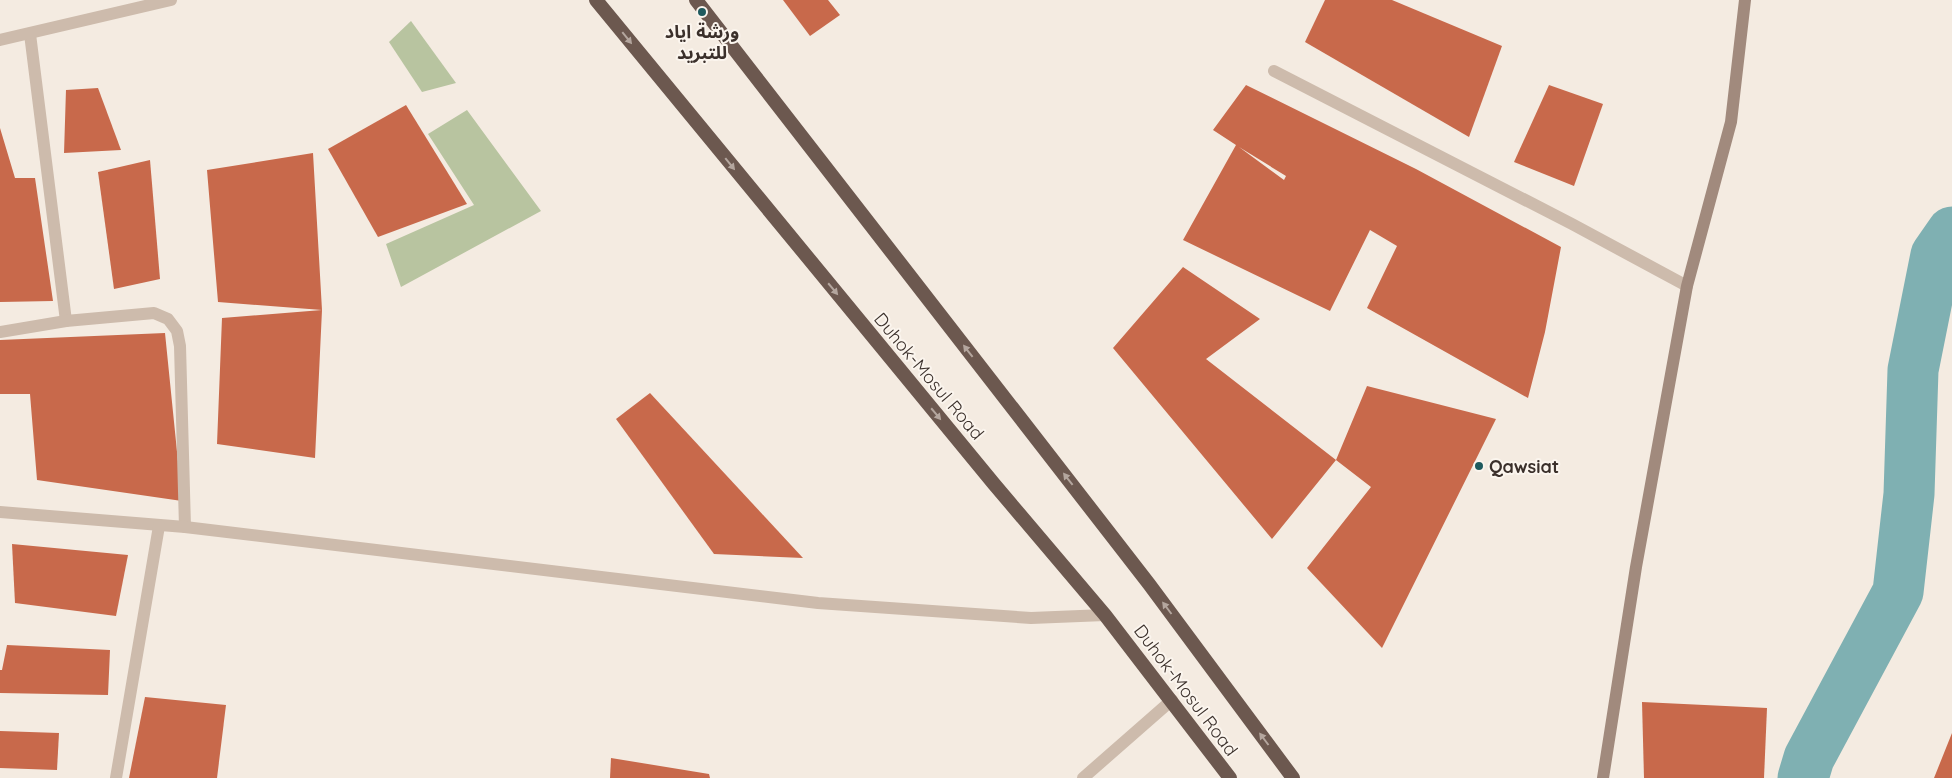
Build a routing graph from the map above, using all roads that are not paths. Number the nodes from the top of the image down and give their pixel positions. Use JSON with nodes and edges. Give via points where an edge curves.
{"nodes":[{"id":1,"x":171,"y":0,"type":"edge"},
{"id":2,"x":596,"y":0,"type":"edge"},
{"id":3,"x":696,"y":0,"type":"edge"},
{"id":4,"x":1745,"y":0,"type":"edge"},
{"id":5,"x":30,"y":34,"type":"junction"},
{"id":6,"x":0,"y":40,"type":"edge"},
{"id":7,"x":1274,"y":71,"type":"dead end"},
{"id":8,"x":1687,"y":286,"type":"junction"},
{"id":9,"x":66,"y":321,"type":"junction"},
{"id":10,"x":0,"y":332,"type":"edge"},
{"id":11,"x":0,"y":512,"type":"edge"},
{"id":12,"x":159,"y":526,"type":"junction"},
{"id":13,"x":186,"y":527,"type":"junction"},
{"id":14,"x":1106,"y":615,"type":"junction"},
{"id":15,"x":1172,"y":700,"type":"junction"},
{"id":16,"x":116,"y":778,"type":"edge"},
{"id":17,"x":1083,"y":778,"type":"edge"},
{"id":18,"x":1230,"y":778,"type":"edge"},
{"id":19,"x":1293,"y":778,"type":"edge"},
{"id":20,"x":1603,"y":778,"type":"edge"}],
"edges":[{"from":1,"to":5,"type":"street"},
{"from":2,"to":14,"type":"highway","name":"Duhok-Mosul Road","one_way":true,"via":[[974,461]]},
{"from":19,"to":3,"type":"highway","name":"Duhok-Mosul Road","one_way":true,"via":[[1143,576]]},
{"from":4,"to":8,"type":"main road","via":[[1731,122]]},
{"from":5,"to":6,"type":"street"},
{"from":5,"to":9,"type":"street"},
{"from":7,"to":8,"type":"street"},
{"from":8,"to":20,"type":"main road","via":[[1636,567]]},
{"from":9,"to":10,"type":"street"},
{"from":9,"to":13,"type":"street","via":[[154,313],[168,319],[177,331]]},
{"from":11,"to":12,"type":"street"},
{"from":12,"to":13,"type":"street"},
{"from":12,"to":16,"type":"street"},
{"from":13,"to":14,"type":"street","via":[[818,603],[1031,618]]},
{"from":14,"to":15,"type":"highway","name":"Duhok-Mosul Road"},
{"from":15,"to":17,"type":"street"},
{"from":15,"to":18,"type":"highway","name":"Duhok-Mosul Road"}]}
